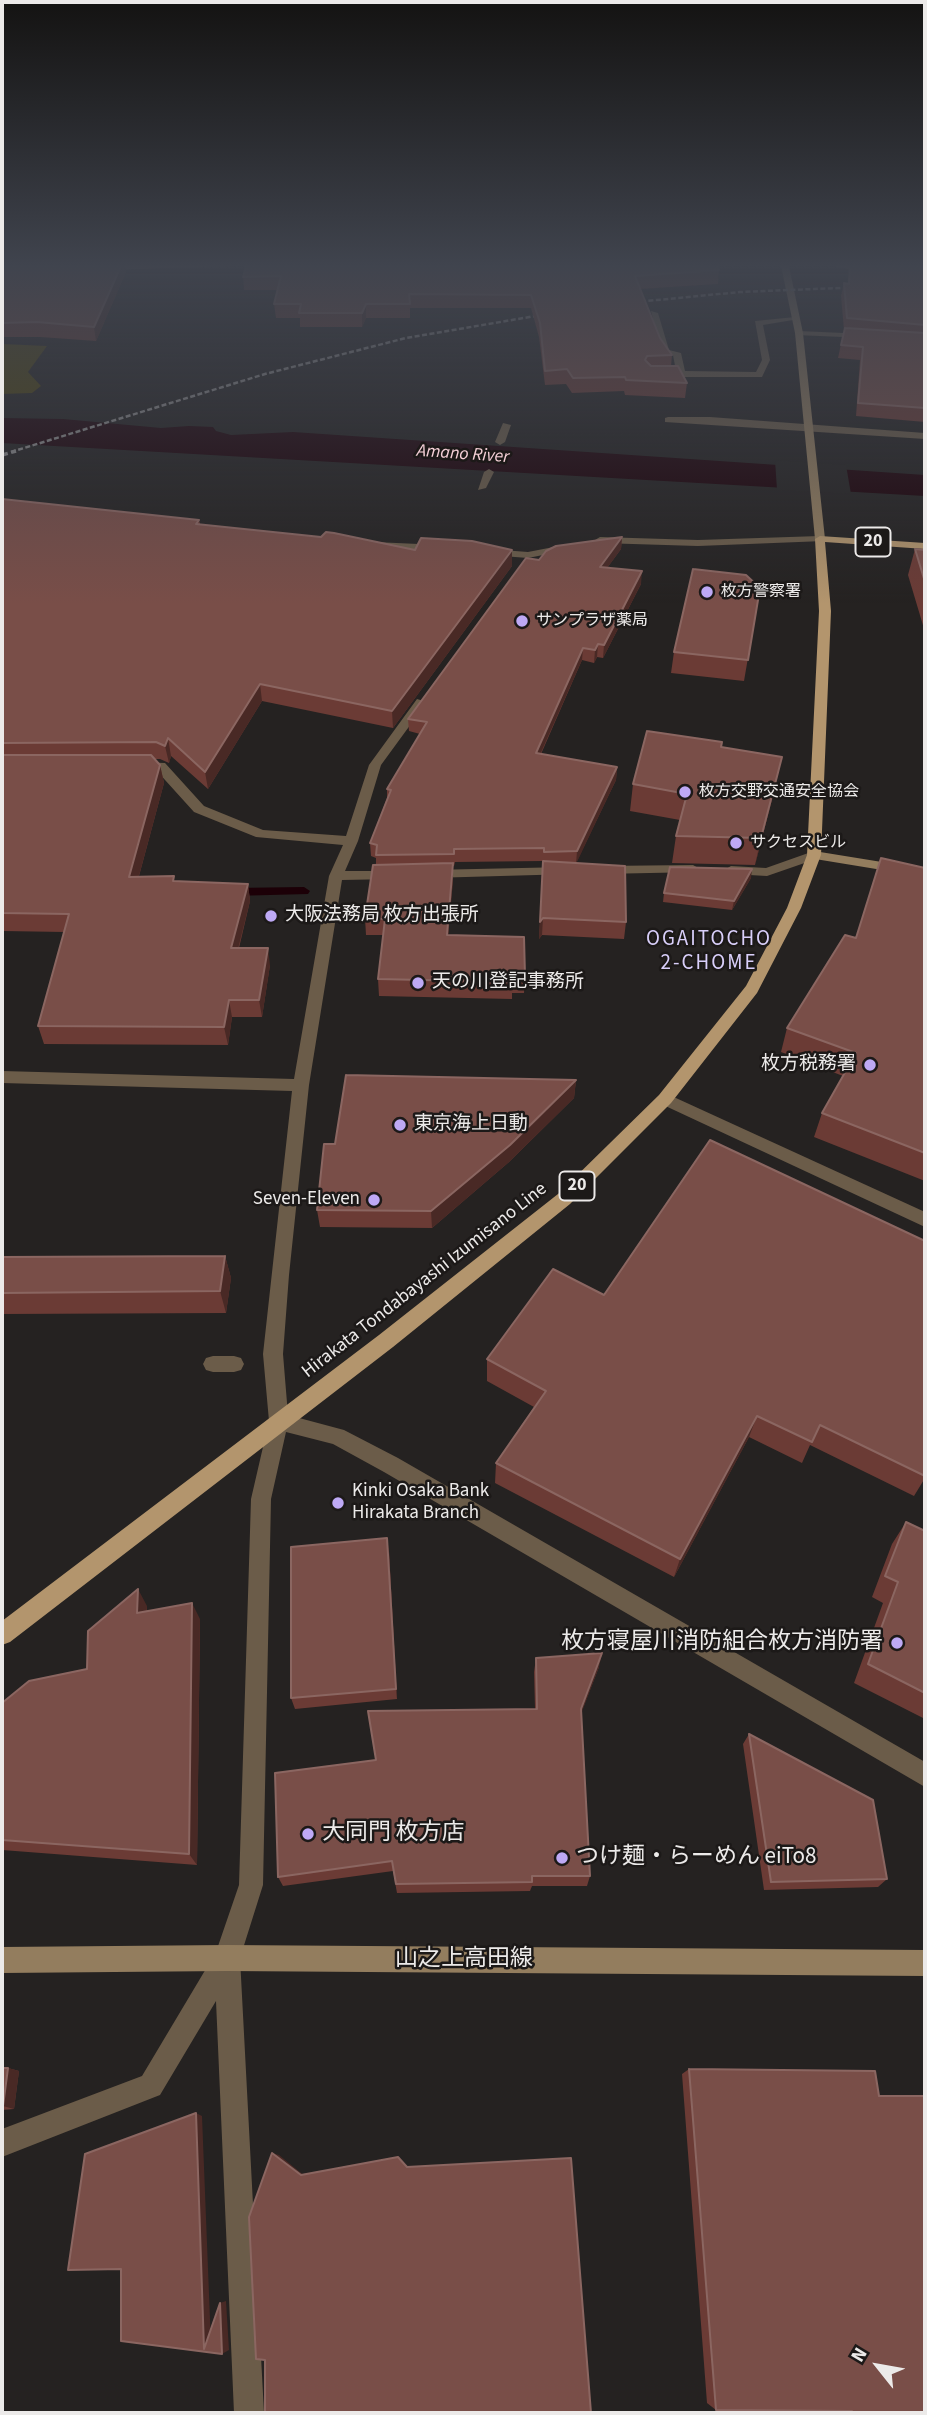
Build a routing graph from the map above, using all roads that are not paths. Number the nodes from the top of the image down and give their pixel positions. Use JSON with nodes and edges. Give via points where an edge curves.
{"nodes":[{"id":1,"x":802,"y":379,"type":"edge"},
{"id":2,"x":668,"y":420,"type":"dead end"},
{"id":3,"x":506,"y":425,"type":"dead end"},
{"id":4,"x":806,"y":430,"type":"junction"},
{"id":5,"x":925,"y":436,"type":"edge"},
{"id":6,"x":500,"y":442,"type":"dead end"},
{"id":7,"x":489,"y":472,"type":"dead end"},
{"id":8,"x":481,"y":488,"type":"dead end"},
{"id":9,"x":820,"y":539,"type":"junction"},
{"id":10,"x":590,"y":542,"type":"edge"},
{"id":11,"x":359,"y":544,"type":"edge"},
{"id":12,"x":578,"y":545,"type":"edge"},
{"id":13,"x":925,"y":546,"type":"edge"},
{"id":14,"x":449,"y":549,"type":"edge"},
{"id":15,"x":474,"y":550,"type":"edge"},
{"id":16,"x":528,"y":555,"type":"junction"},
{"id":17,"x":512,"y":577,"type":"edge"},
{"id":18,"x":432,"y":688,"type":"edge"},
{"id":19,"x":122,"y":765,"type":"edge"},
{"id":20,"x":351,"y":841,"type":"junction"},
{"id":21,"x":814,"y":855,"type":"junction"},
{"id":22,"x":925,"y":873,"type":"edge"},
{"id":23,"x":336,"y":876,"type":"junction"},
{"id":24,"x":2,"y":1077,"type":"edge"},
{"id":25,"x":301,"y":1085,"type":"junction"},
{"id":26,"x":665,"y":1099,"type":"junction"},
{"id":27,"x":925,"y":1220,"type":"edge"},
{"id":28,"x":213,"y":1364,"type":"dead end"},
{"id":29,"x":234,"y":1364,"type":"dead end"},
{"id":30,"x":279,"y":1421,"type":"junction"},
{"id":31,"x":2,"y":1634,"type":"edge"},
{"id":32,"x":925,"y":1775,"type":"edge"},
{"id":33,"x":227,"y":1958,"type":"junction"},
{"id":34,"x":2,"y":1960,"type":"edge"},
{"id":35,"x":925,"y":1963,"type":"edge"},
{"id":36,"x":2,"y":2143,"type":"edge"},
{"id":37,"x":249,"y":2413,"type":"edge"}],
"edges":[{"from":1,"to":4,"type":"main road"},
{"from":2,"to":4,"type":"street"},
{"from":3,"to":6,"type":"street"},
{"from":4,"to":5,"type":"street"},
{"from":4,"to":9,"type":"main road"},
{"from":7,"to":8,"type":"street"},
{"from":9,"to":10,"type":"street"},
{"from":9,"to":13,"type":"main road","number":"20"},
{"from":9,"to":21,"type":"main road","name":"Hirakata Tondabayashi Izumisano Line","number":"20","via":[[825,611]]},
{"from":11,"to":14,"type":"street"},
{"from":12,"to":16,"type":"street"},
{"from":15,"to":16,"type":"street"},
{"from":16,"to":17,"type":"street"},
{"from":18,"to":20,"type":"street","via":[[375,765]]},
{"from":19,"to":20,"type":"street","via":[[160,766],[199,809],[261,834]]},
{"from":20,"to":23,"type":"street"},
{"from":21,"to":22,"type":"main road"},
{"from":21,"to":23,"type":"street","via":[[766,872],[711,869]]},
{"from":21,"to":26,"type":"main road","name":"Hirakata Tondabayashi Izumisano Line","number":"20","via":[[794,908],[752,989]]},
{"from":23,"to":25,"type":"street"},
{"from":24,"to":25,"type":"street"},
{"from":25,"to":30,"type":"street","via":[[273,1354]]},
{"from":26,"to":27,"type":"street"},
{"from":26,"to":30,"type":"main road","name":"Hirakata Tondabayashi Izumisano Line","number":"20","via":[[564,1199]]},
{"from":28,"to":29,"type":"street"},
{"from":30,"to":31,"type":"main road","name":"Hirakata Tondabayashi Izumisano Line","number":"20"},
{"from":30,"to":32,"type":"street","via":[[337,1436],[391,1465]]},
{"from":30,"to":33,"type":"street","via":[[261,1499],[251,1885]]},
{"from":33,"to":34,"type":"main road","name":"山之上高田線"},
{"from":33,"to":35,"type":"main road","name":"山之上高田線"},
{"from":33,"to":36,"type":"street","via":[[151,2086]]},
{"from":33,"to":37,"type":"street"}]}
